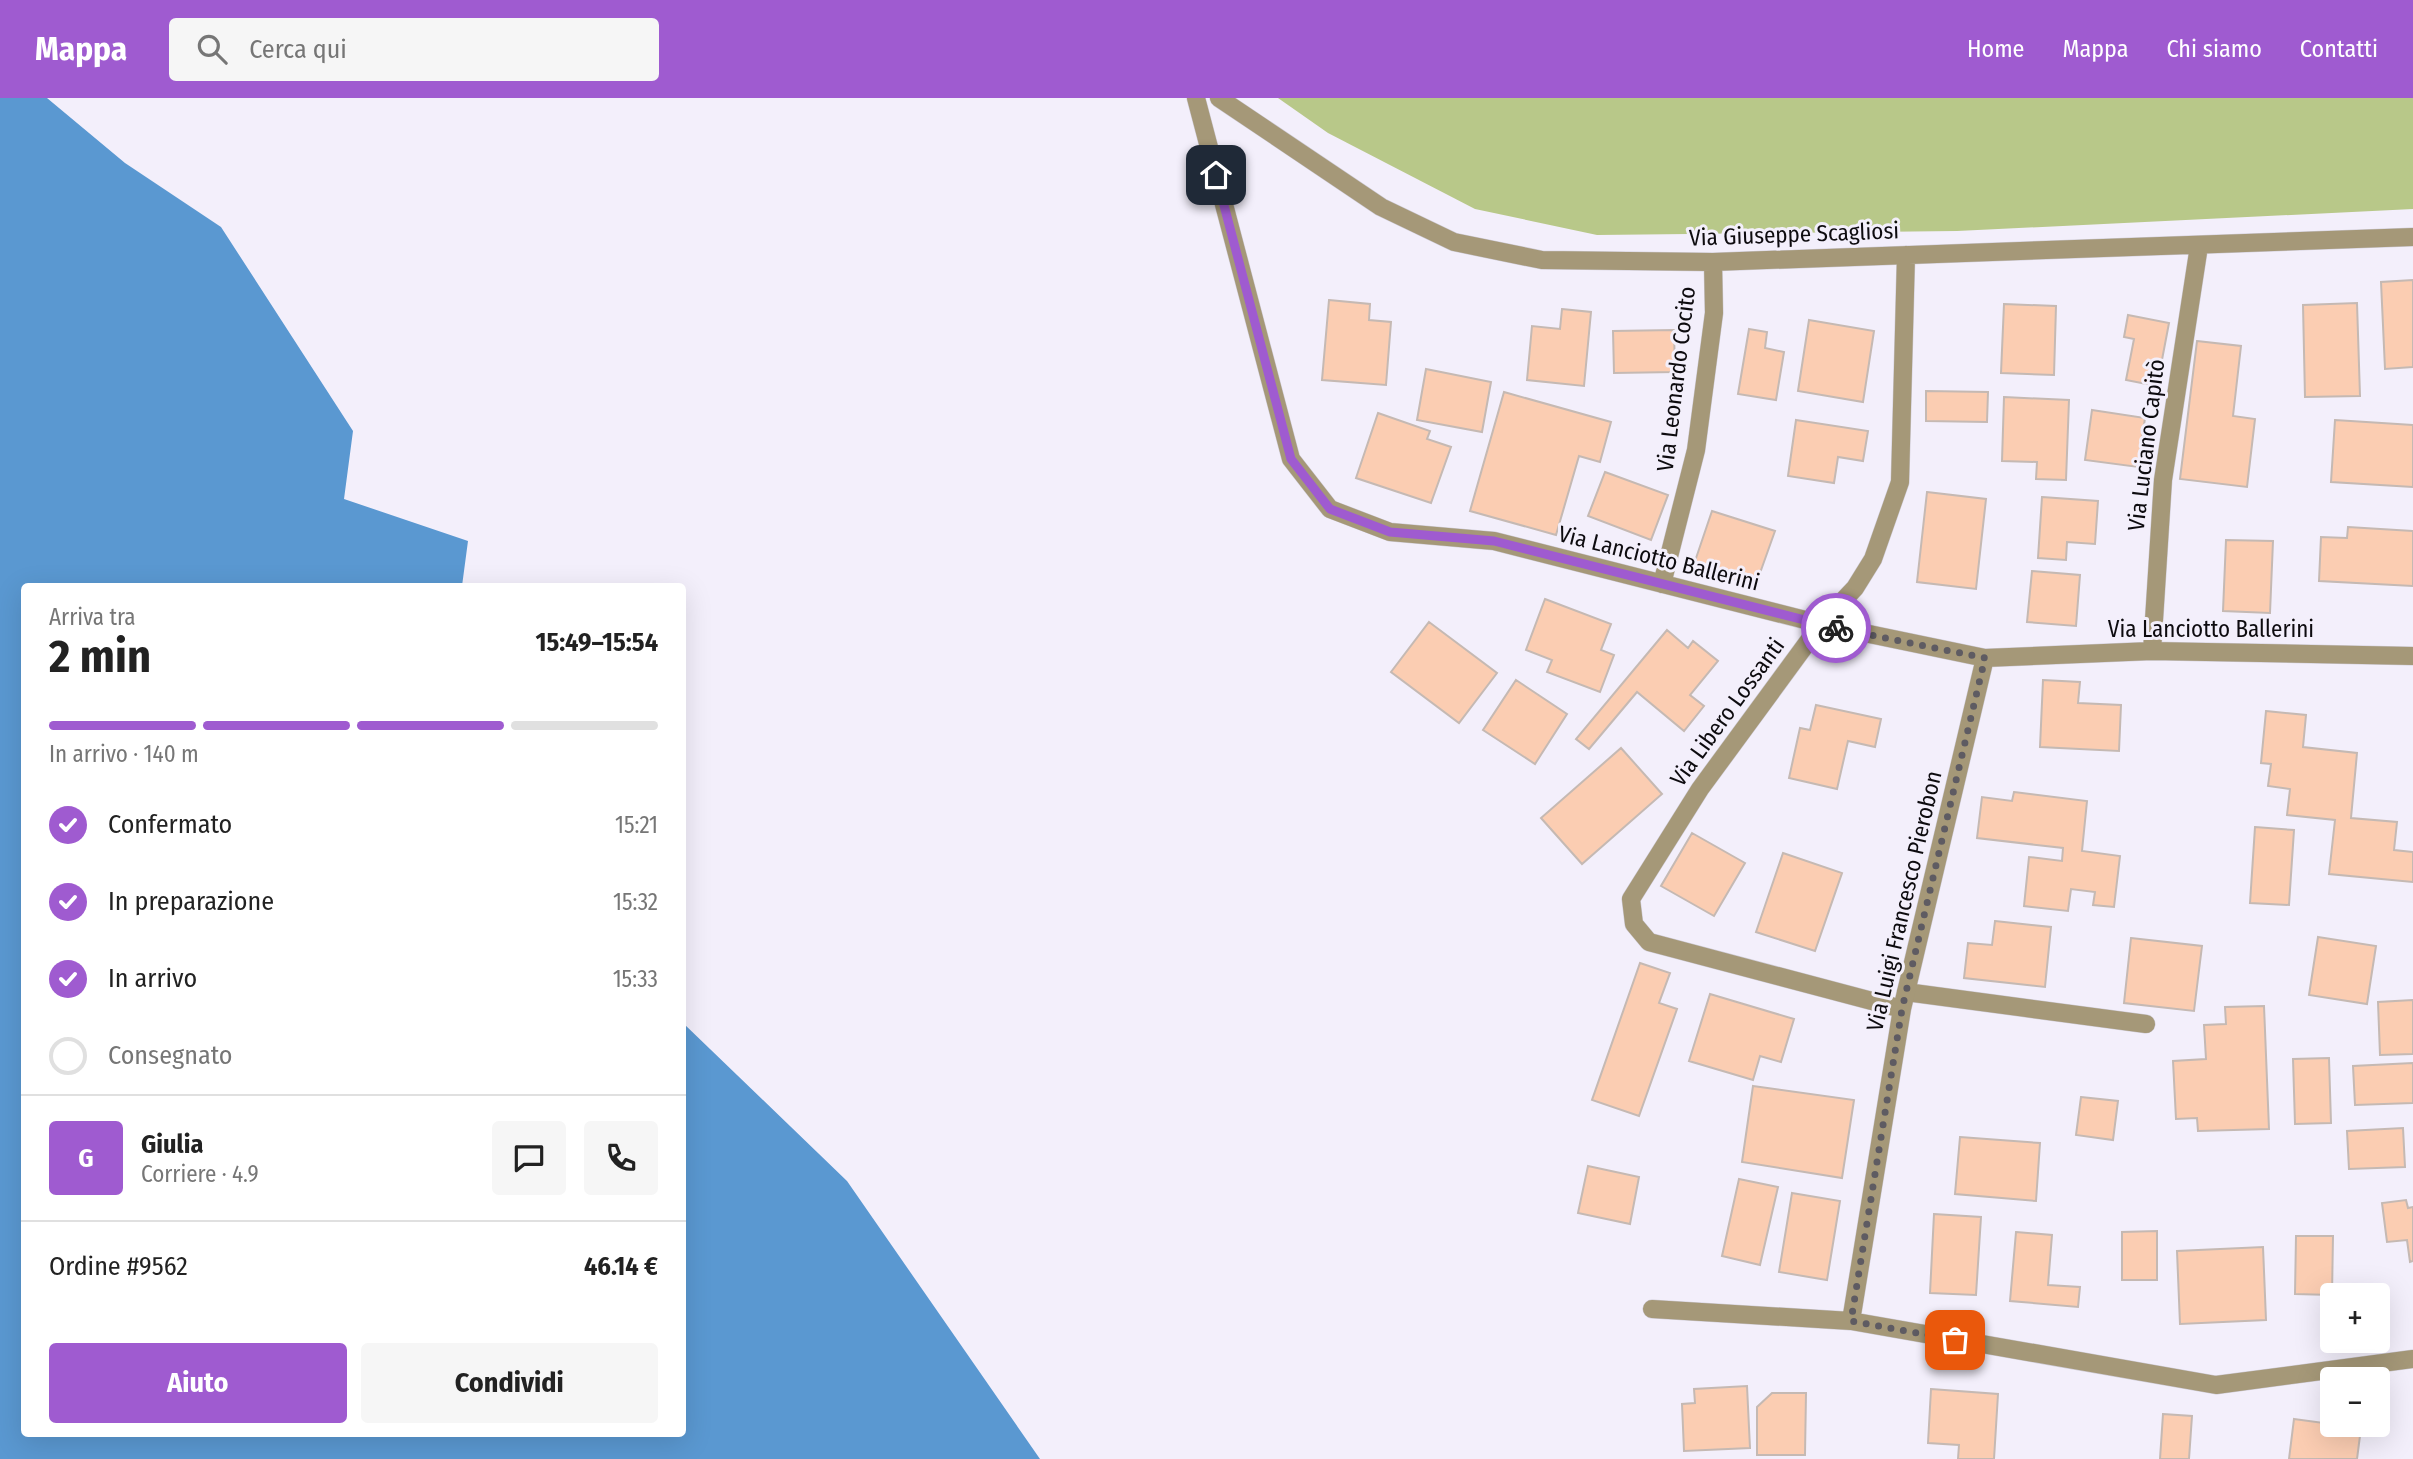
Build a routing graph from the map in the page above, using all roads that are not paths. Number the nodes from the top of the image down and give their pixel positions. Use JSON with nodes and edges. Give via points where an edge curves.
{"nodes":[{"id":1,"x":1196,"y":98,"type":"edge"},
{"id":2,"x":1219,"y":98,"type":"edge"},
{"id":3,"x":2413,"y":237,"type":"edge"},
{"id":4,"x":2199,"y":246,"type":"junction"},
{"id":5,"x":1906,"y":255,"type":"junction"},
{"id":6,"x":1713,"y":262,"type":"junction"},
{"id":7,"x":1662,"y":584,"type":"junction"},
{"id":8,"x":1821,"y":624,"type":"junction"},
{"id":9,"x":2152,"y":651,"type":"junction"},
{"id":10,"x":2413,"y":656,"type":"edge"},
{"id":11,"x":1985,"y":658,"type":"junction"},
{"id":12,"x":1904,"y":1001,"type":"junction"},
{"id":13,"x":2146,"y":1024,"type":"dead end"},
{"id":14,"x":1651,"y":1310,"type":"dead end"},
{"id":15,"x":1851,"y":1321,"type":"junction"},
{"id":16,"x":2413,"y":1359,"type":"edge"}],
"edges":[{"from":1,"to":7,"type":"street","name":"Via Lanciotto Ballerini","via":[[1291,459],[1330,509],[1390,532],[1494,541]]},
{"from":2,"to":6,"type":"street","name":"Via Giuseppe Scagliosi","via":[[1381,207],[1454,243],[1542,260]]},
{"from":3,"to":4,"type":"street","name":"Via Giuseppe Scagliosi"},
{"from":4,"to":5,"type":"street","name":"Via Giuseppe Scagliosi"},
{"from":4,"to":9,"type":"street","name":"Via Luciano Capitò","via":[[2162,480]]},
{"from":5,"to":6,"type":"street","name":"Via Giuseppe Scagliosi"},
{"from":5,"to":8,"type":"street","name":"Via Libero Lossanti","via":[[1900,482],[1873,559],[1856,588]]},
{"from":6,"to":7,"type":"street","name":"Via Leonardo Cocito","via":[[1714,313],[1696,450]]},
{"from":7,"to":8,"type":"street","name":"Via Lanciotto Ballerini"},
{"from":8,"to":11,"type":"street","name":"Via Lanciotto Ballerini"},
{"from":8,"to":12,"type":"street","name":"Via Libero Lossanti","via":[[1686,811],[1631,899],[1634,923],[1649,943]]},
{"from":9,"to":10,"type":"street","name":"Via Lanciotto Ballerini"},
{"from":9,"to":11,"type":"street","name":"Via Lanciotto Ballerini"},
{"from":11,"to":12,"type":"street","name":"Via Luigi Francesco Pierobon"},
{"from":12,"to":13,"type":"street","name":"Via Libero Lossanti"},
{"from":12,"to":15,"type":"street","name":"Via Luigi Francesco Pierobon"},
{"from":14,"to":15,"type":"street"},
{"from":15,"to":16,"type":"street","via":[[2216,1385]]}]}
